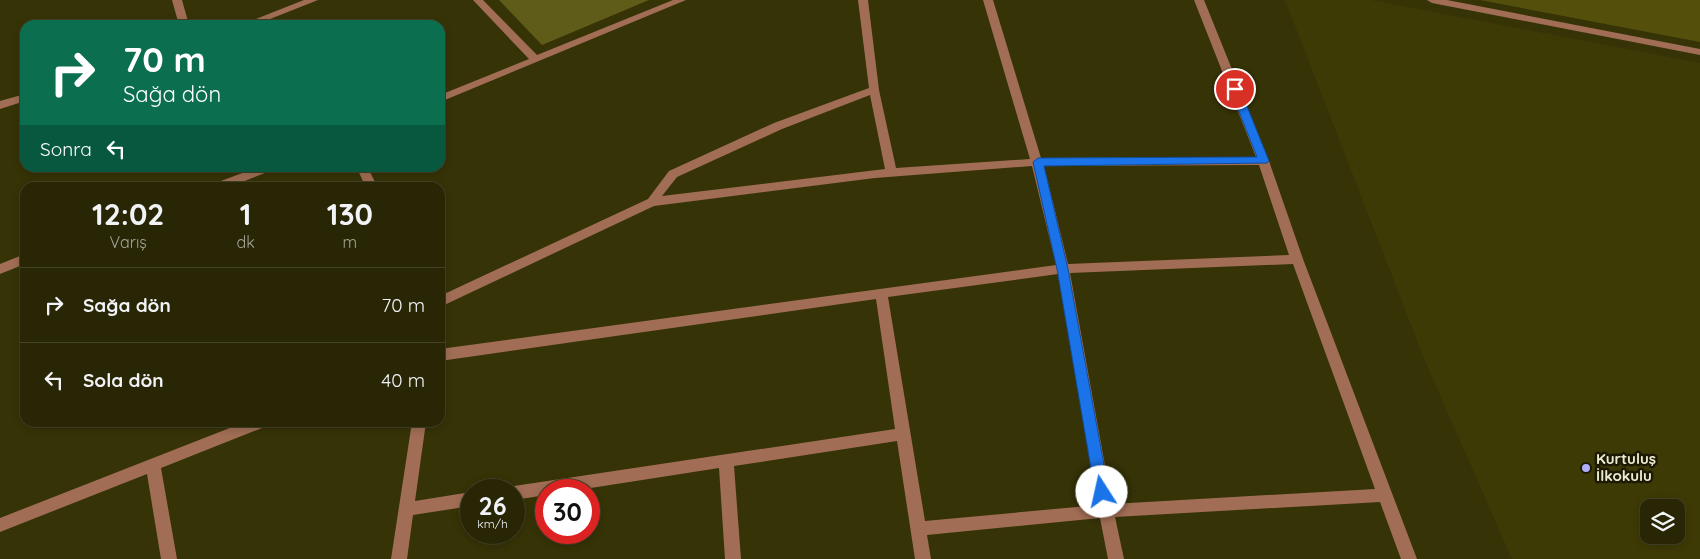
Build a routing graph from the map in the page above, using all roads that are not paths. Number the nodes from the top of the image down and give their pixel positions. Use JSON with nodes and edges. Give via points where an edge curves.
{"nodes":[{"id":1,"x":177,"y":0,"type":"edge"},
{"id":2,"x":313,"y":0,"type":"edge"},
{"id":3,"x":478,"y":0,"type":"edge"},
{"id":4,"x":681,"y":0,"type":"edge"},
{"id":5,"x":863,"y":0,"type":"edge"},
{"id":6,"x":988,"y":0,"type":"edge"},
{"id":7,"x":1199,"y":0,"type":"edge"},
{"id":8,"x":1432,"y":0,"type":"edge"},
{"id":9,"x":183,"y":20,"type":"edge"},
{"id":10,"x":259,"y":20,"type":"edge"},
{"id":11,"x":1700,"y":52,"type":"edge"},
{"id":12,"x":536,"y":60,"type":"junction"},
{"id":13,"x":874,"y":90,"type":"junction"},
{"id":14,"x":445,"y":97,"type":"edge"},
{"id":15,"x":20,"y":99,"type":"edge"},
{"id":16,"x":0,"y":105,"type":"edge"},
{"id":17,"x":1264,"y":161,"type":"junction"},
{"id":18,"x":1038,"y":162,"type":"junction"},
{"id":19,"x":256,"y":172,"type":"edge"},
{"id":20,"x":891,"y":173,"type":"junction"},
{"id":21,"x":230,"y":182,"type":"edge"},
{"id":22,"x":652,"y":202,"type":"junction"},
{"id":23,"x":1298,"y":259,"type":"junction"},
{"id":24,"x":20,"y":261,"type":"edge"},
{"id":25,"x":0,"y":269,"type":"edge"},
{"id":26,"x":1063,"y":269,"type":"junction"},
{"id":27,"x":881,"y":293,"type":"junction"},
{"id":28,"x":445,"y":300,"type":"edge"},
{"id":29,"x":445,"y":354,"type":"edge"},
{"id":30,"x":249,"y":427,"type":"edge"},
{"id":31,"x":418,"y":427,"type":"edge"},
{"id":32,"x":904,"y":434,"type":"junction"},
{"id":33,"x":726,"y":460,"type":"junction"},
{"id":34,"x":153,"y":465,"type":"junction"},
{"id":35,"x":525,"y":491,"type":"edge"},
{"id":36,"x":1386,"y":495,"type":"junction"},
{"id":37,"x":460,"y":501,"type":"edge"},
{"id":38,"x":407,"y":509,"type":"junction"},
{"id":39,"x":1105,"y":511,"type":"junction"},
{"id":40,"x":0,"y":525,"type":"edge"},
{"id":41,"x":918,"y":529,"type":"junction"},
{"id":42,"x":169,"y":559,"type":"edge"},
{"id":43,"x":399,"y":559,"type":"edge"},
{"id":44,"x":733,"y":559,"type":"edge"},
{"id":45,"x":923,"y":559,"type":"edge"},
{"id":46,"x":1116,"y":559,"type":"edge"},
{"id":47,"x":1409,"y":559,"type":"edge"}],
"edges":[{"from":1,"to":9,"type":"street"},
{"from":2,"to":10,"type":"street"},
{"from":3,"to":12,"type":"street"},
{"from":4,"to":12,"type":"street"},
{"from":5,"to":13,"type":"street"},
{"from":6,"to":18,"type":"street"},
{"from":7,"to":17,"type":"street"},
{"from":8,"to":11,"type":"street"},
{"from":12,"to":14,"type":"street"},
{"from":13,"to":20,"type":"street"},
{"from":13,"to":22,"type":"street","via":[[778,126],[673,174]]},
{"from":15,"to":16,"type":"street"},
{"from":17,"to":18,"type":"street"},
{"from":17,"to":23,"type":"street"},
{"from":18,"to":20,"type":"street"},
{"from":18,"to":26,"type":"street"},
{"from":19,"to":21,"type":"street"},
{"from":20,"to":22,"type":"street"},
{"from":22,"to":28,"type":"street"},
{"from":23,"to":26,"type":"street"},
{"from":23,"to":36,"type":"street"},
{"from":24,"to":25,"type":"street"},
{"from":26,"to":27,"type":"street"},
{"from":26,"to":39,"type":"street"},
{"from":27,"to":29,"type":"street"},
{"from":27,"to":32,"type":"street"},
{"from":30,"to":34,"type":"street"},
{"from":31,"to":38,"type":"street"},
{"from":32,"to":33,"type":"street"},
{"from":32,"to":41,"type":"street"},
{"from":33,"to":35,"type":"street"},
{"from":33,"to":44,"type":"street"},
{"from":34,"to":40,"type":"street"},
{"from":34,"to":42,"type":"street"},
{"from":36,"to":39,"type":"street"},
{"from":36,"to":47,"type":"street"},
{"from":37,"to":38,"type":"street"},
{"from":38,"to":43,"type":"street"},
{"from":39,"to":41,"type":"street"},
{"from":39,"to":46,"type":"street"},
{"from":41,"to":45,"type":"street"}]}
